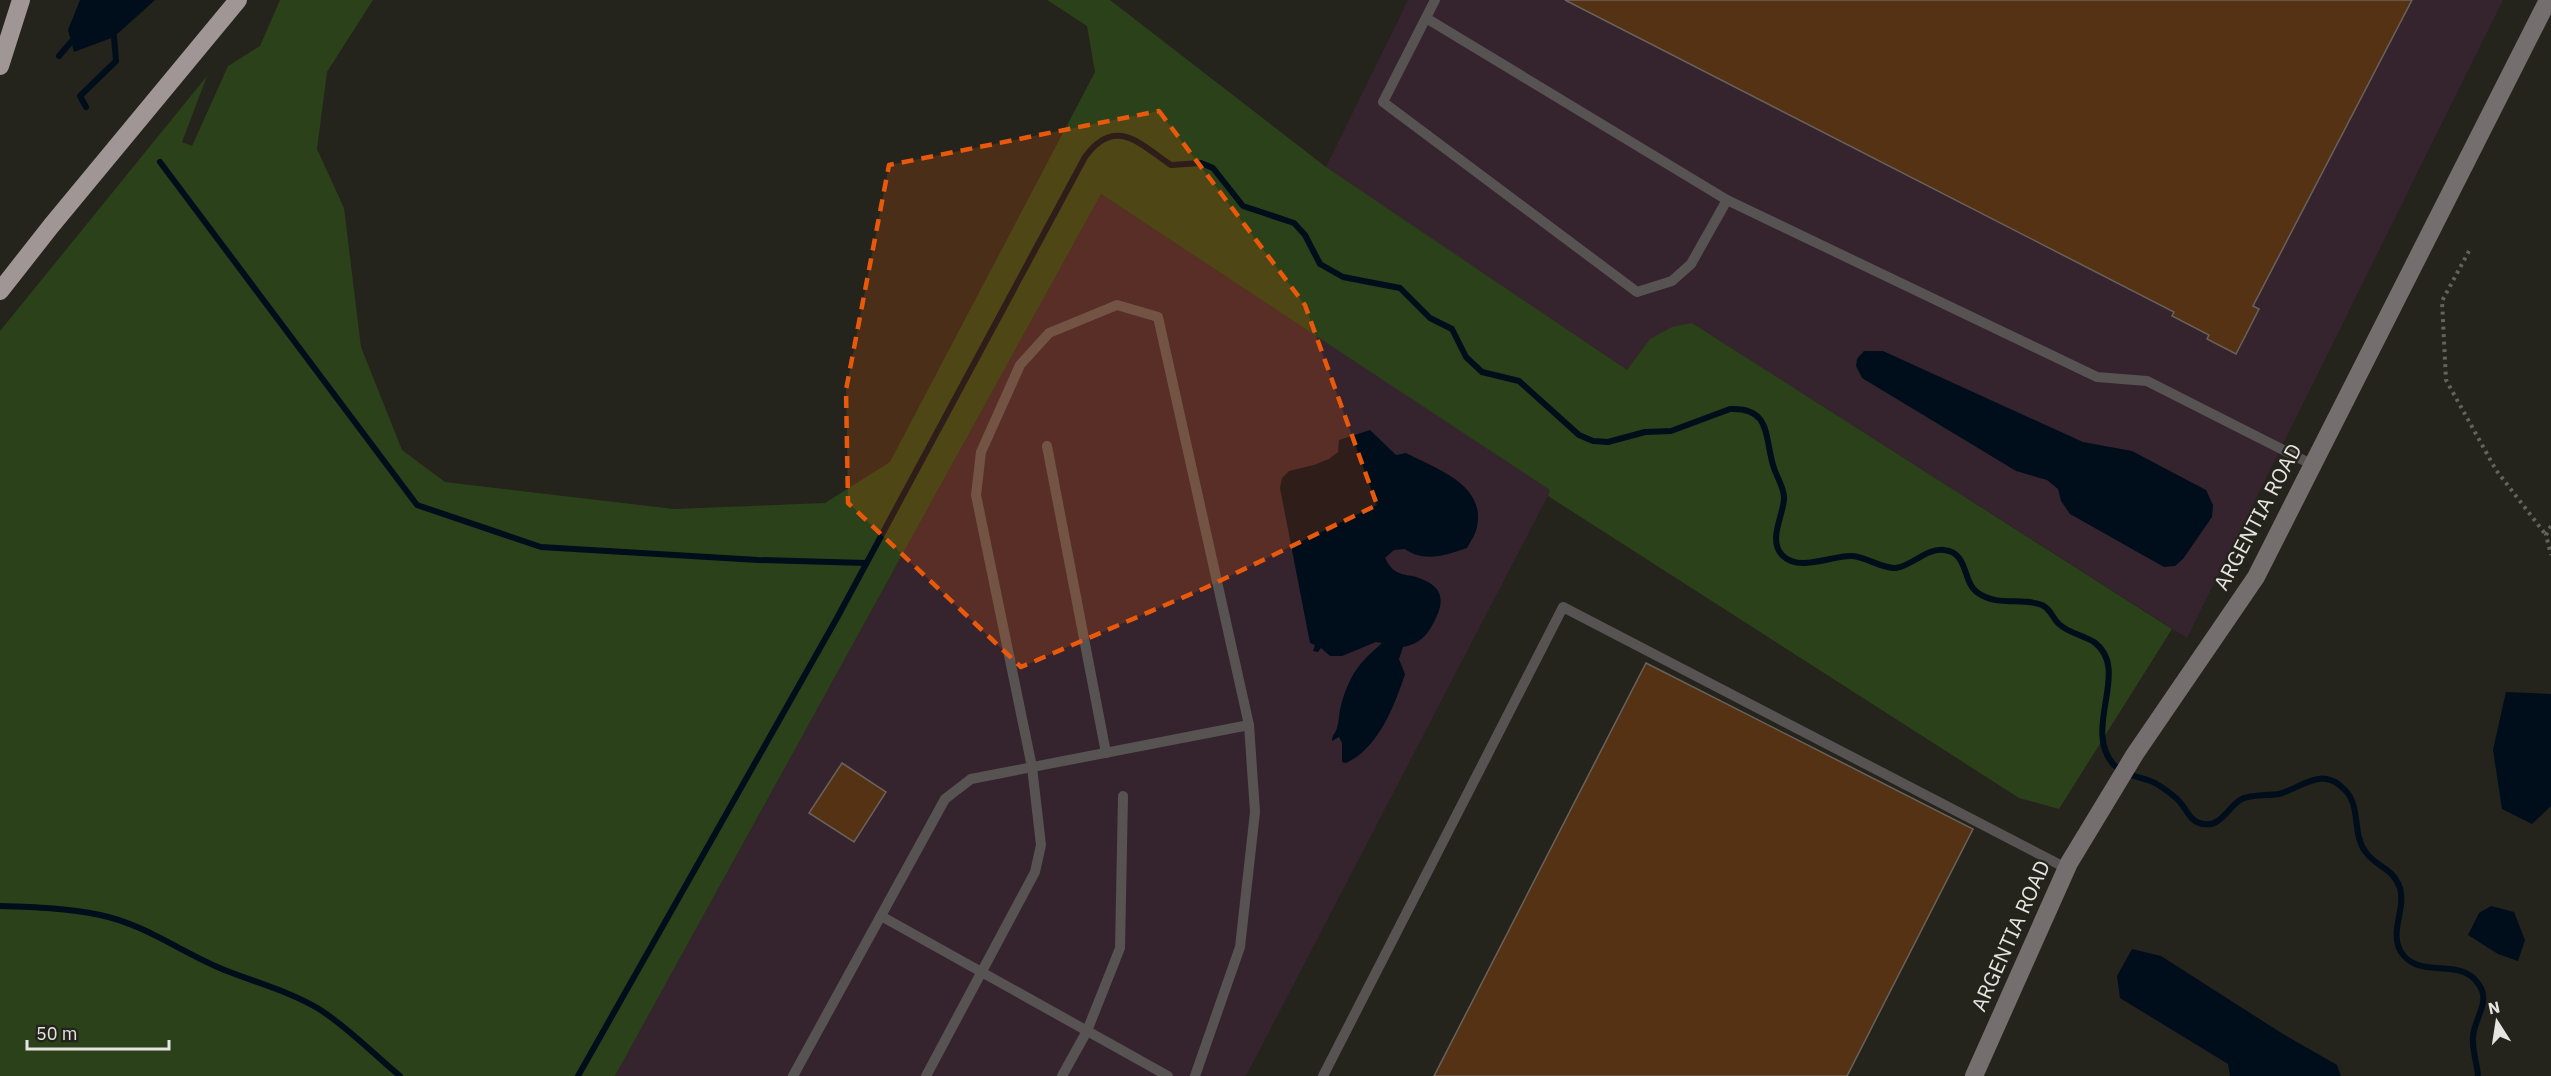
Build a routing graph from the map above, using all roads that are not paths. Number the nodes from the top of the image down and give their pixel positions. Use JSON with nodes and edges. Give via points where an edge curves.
{"nodes":[{"id":1,"x":21,"y":0,"type":"edge"},
{"id":2,"x":238,"y":0,"type":"edge"},
{"id":3,"x":1435,"y":0,"type":"edge"},
{"id":4,"x":2548,"y":0,"type":"edge"},
{"id":5,"x":1426,"y":18,"type":"junction"},
{"id":6,"x":0,"y":66,"type":"edge"},
{"id":7,"x":1726,"y":200,"type":"junction"},
{"id":8,"x":0,"y":291,"type":"edge"},
{"id":9,"x":1047,"y":446,"type":"dead end"},
{"id":10,"x":2313,"y":465,"type":"junction"},
{"id":11,"x":1249,"y":725,"type":"junction"},
{"id":12,"x":1106,"y":753,"type":"junction"},
{"id":13,"x":1032,"y":767,"type":"junction"},
{"id":14,"x":1123,"y":796,"type":"dead end"},
{"id":15,"x":2066,"y":868,"type":"junction"},
{"id":16,"x":881,"y":916,"type":"junction"},
{"id":17,"x":982,"y":972,"type":"junction"},
{"id":18,"x":1087,"y":1031,"type":"junction"},
{"id":19,"x":793,"y":1076,"type":"edge"},
{"id":20,"x":926,"y":1076,"type":"edge"},
{"id":21,"x":1062,"y":1076,"type":"edge"},
{"id":22,"x":1168,"y":1076,"type":"edge"},
{"id":23,"x":1195,"y":1076,"type":"edge"},
{"id":24,"x":1323,"y":1076,"type":"edge"},
{"id":25,"x":1974,"y":1076,"type":"edge"}],
"edges":[{"from":1,"to":6,"type":"highway"},
{"from":2,"to":8,"type":"highway"},
{"from":3,"to":5,"type":"lane"},
{"from":4,"to":10,"type":"street","name":"ARGENTIA ROAD"},
{"from":5,"to":7,"type":"lane"},
{"from":5,"to":7,"type":"lane","via":[[1383,102],[1637,292],[1672,281],[1691,264]]},
{"from":7,"to":10,"type":"lane","via":[[2097,377],[2147,381]]},
{"from":9,"to":12,"type":"lane"},
{"from":10,"to":15,"type":"street","name":"ARGENTIA ROAD","via":[[2256,577],[2135,754]]},
{"from":11,"to":12,"type":"lane"},
{"from":11,"to":13,"type":"lane","via":[[1158,317],[1117,305],[1048,333],[1020,365],[981,452],[976,495]]},
{"from":11,"to":23,"type":"lane","via":[[1255,812],[1240,947]]},
{"from":12,"to":13,"type":"lane"},
{"from":13,"to":16,"type":"lane","via":[[970,779],[945,799]]},
{"from":13,"to":17,"type":"lane","via":[[1041,844],[1035,872]]},
{"from":14,"to":18,"type":"lane","via":[[1120,948]]},
{"from":15,"to":24,"type":"lane","via":[[1563,607]]},
{"from":15,"to":25,"type":"street","name":"ARGENTIA ROAD"},
{"from":16,"to":17,"type":"lane"},
{"from":16,"to":19,"type":"lane"},
{"from":17,"to":18,"type":"lane"},
{"from":17,"to":20,"type":"lane"},
{"from":18,"to":21,"type":"lane"},
{"from":18,"to":22,"type":"lane"}]}
